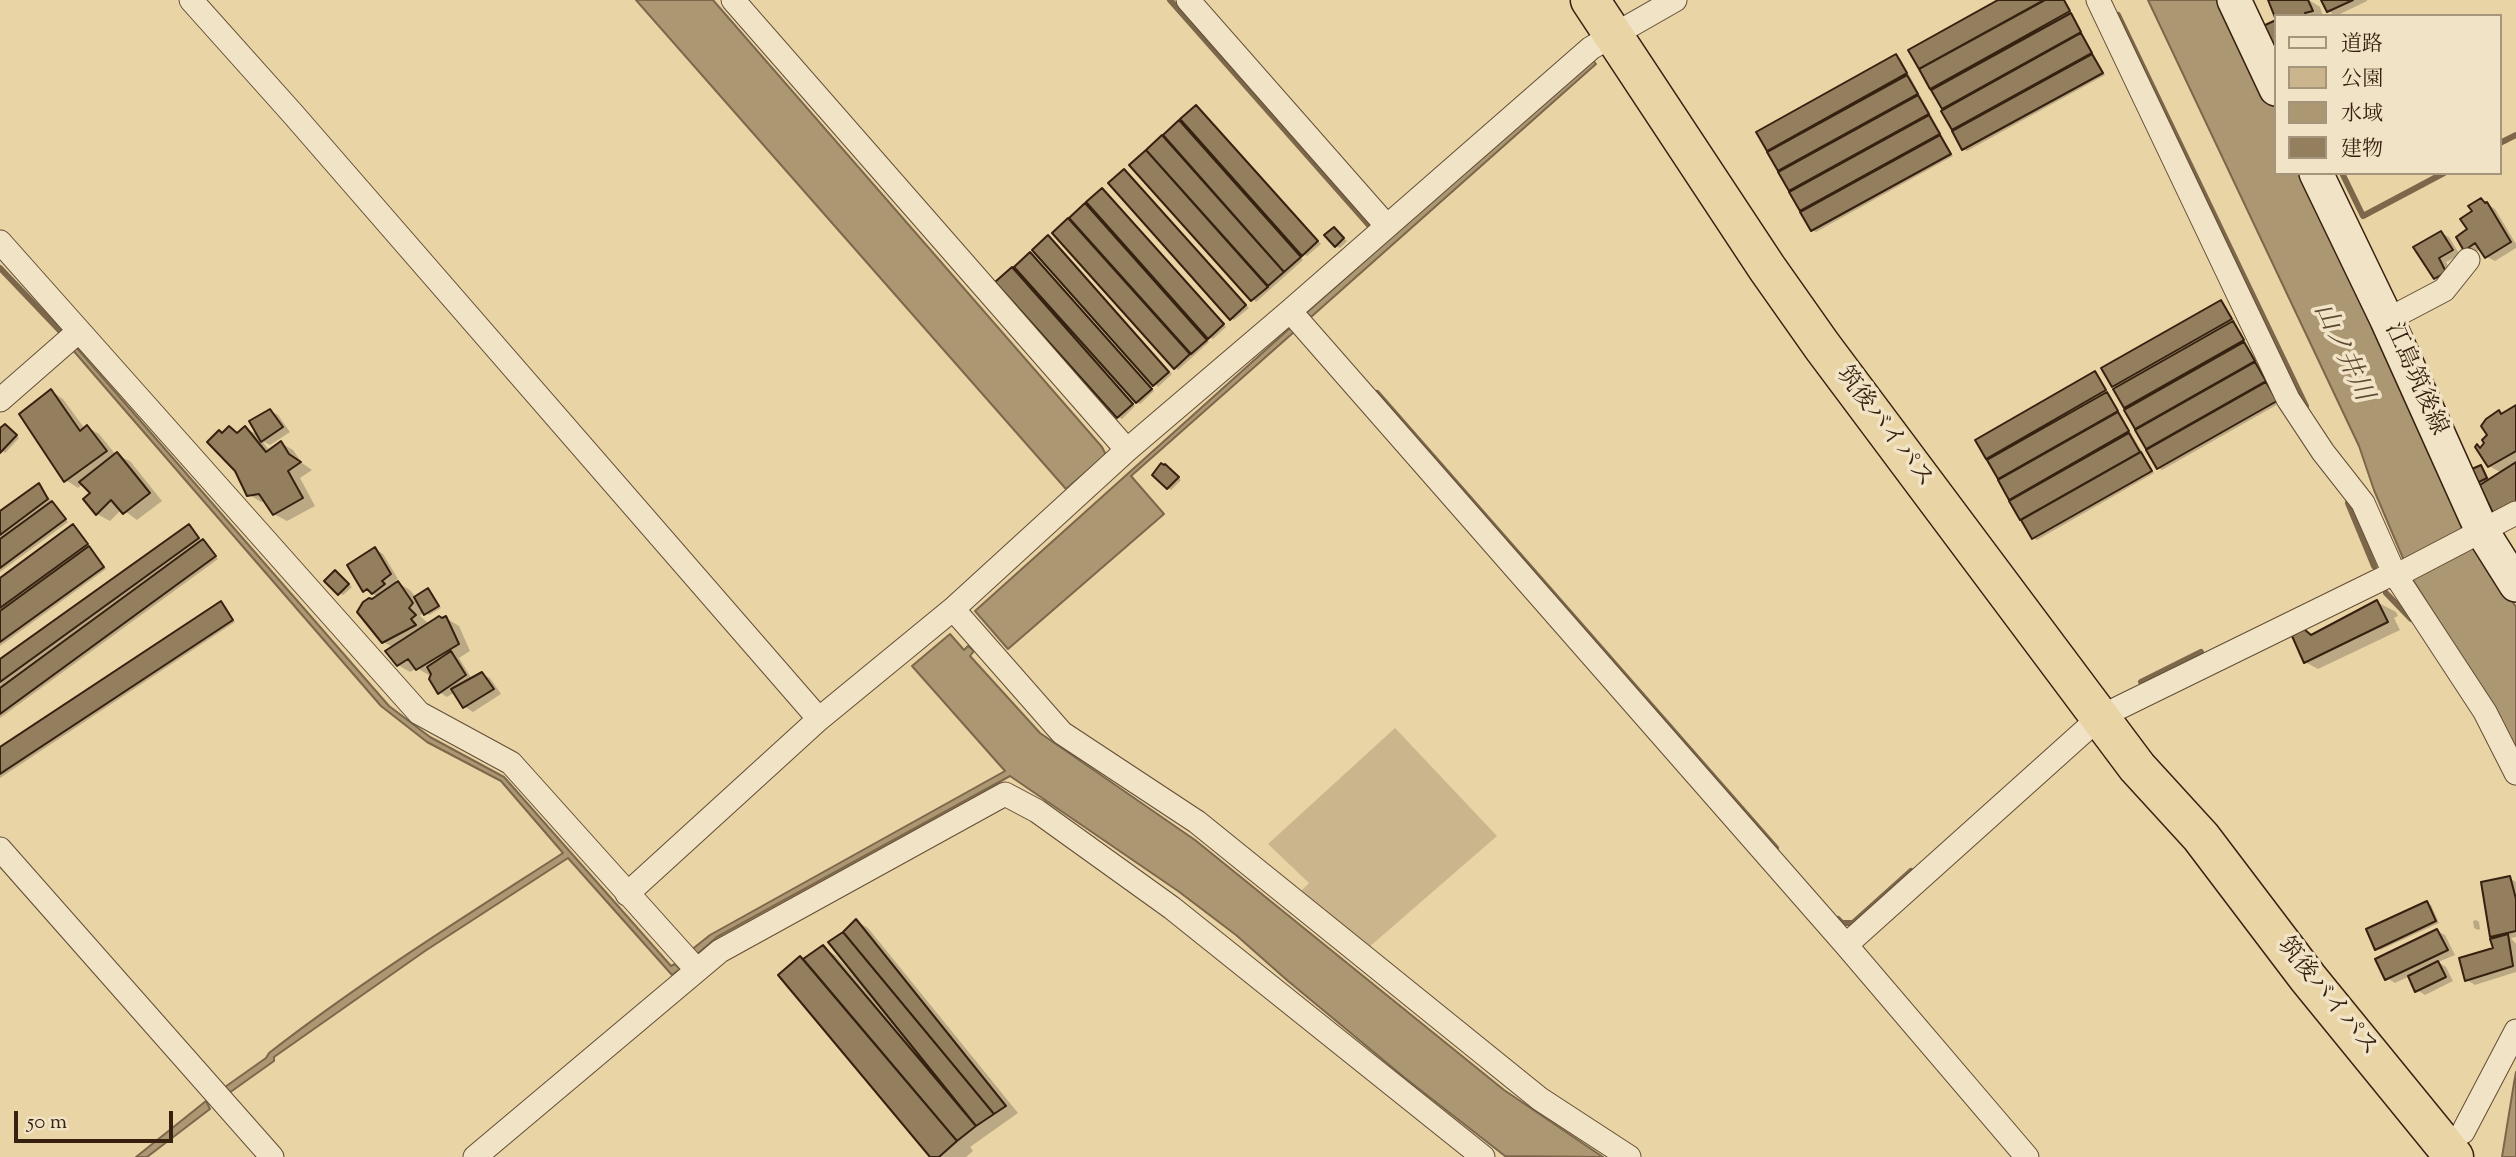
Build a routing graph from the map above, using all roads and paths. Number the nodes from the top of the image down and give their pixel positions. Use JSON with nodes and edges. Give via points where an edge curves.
{"nodes":[{"id":1,"x":191,"y":0,"type":"edge"},
{"id":2,"x":733,"y":0,"type":"edge"},
{"id":3,"x":1188,"y":0,"type":"edge"},
{"id":4,"x":1590,"y":0,"type":"edge"},
{"id":5,"x":1675,"y":0,"type":"edge"},
{"id":6,"x":2098,"y":0,"type":"edge"},
{"id":7,"x":2234,"y":0,"type":"edge"},
{"id":8,"x":1621,"y":20,"type":"edge"},
{"id":9,"x":2274,"y":85,"type":"edge"},
{"id":10,"x":2317,"y":175,"type":"edge"},
{"id":11,"x":1386,"y":225,"type":"junction"},
{"id":12,"x":0,"y":242,"type":"edge"},
{"id":13,"x":2468,"y":260,"type":"dead end"},
{"id":14,"x":1290,"y":311,"type":"junction"},
{"id":15,"x":2387,"y":320,"type":"junction"},
{"id":16,"x":79,"y":331,"type":"junction"},
{"id":17,"x":0,"y":400,"type":"edge"},
{"id":18,"x":1122,"y":455,"type":"junction"},
{"id":19,"x":2516,"y":513,"type":"edge"},
{"id":20,"x":2479,"y":533,"type":"junction"},
{"id":21,"x":2399,"y":572,"type":"junction"},
{"id":22,"x":2516,"y":585,"type":"edge"},
{"id":23,"x":953,"y":609,"type":"junction"},
{"id":24,"x":2110,"y":712,"type":"junction"},
{"id":25,"x":819,"y":719,"type":"junction"},
{"id":26,"x":2516,"y":773,"type":"edge"},
{"id":27,"x":0,"y":849,"type":"edge"},
{"id":28,"x":627,"y":894,"type":"junction"},
{"id":29,"x":1846,"y":945,"type":"junction"},
{"id":30,"x":695,"y":969,"type":"junction"},
{"id":31,"x":2516,"y":1031,"type":"edge"},
{"id":32,"x":2455,"y":1150,"type":"edge"},
{"id":33,"x":272,"y":1157,"type":"edge"},
{"id":34,"x":475,"y":1157,"type":"edge"},
{"id":35,"x":1483,"y":1157,"type":"edge"},
{"id":36,"x":1629,"y":1157,"type":"edge"},
{"id":37,"x":2027,"y":1157,"type":"edge"}],
"edges":[{"from":1,"to":25,"type":"street"},
{"from":2,"to":18,"type":"street"},
{"from":3,"to":11,"type":"street"},
{"from":4,"to":8,"type":"highway","name":"筑後バイパス"},
{"from":5,"to":8,"type":"street"},
{"from":6,"to":21,"type":"street","via":[[2288,399],[2363,503]]},
{"from":7,"to":9,"type":"main road"},
{"from":8,"to":11,"type":"street"},
{"from":8,"to":24,"type":"highway","name":"筑後バイパス"},
{"from":10,"to":15,"type":"main road","name":"江島筑後線"},
{"from":11,"to":14,"type":"street"},
{"from":12,"to":16,"type":"street"},
{"from":13,"to":15,"type":"street","via":[[2444,290]]},
{"from":14,"to":18,"type":"street"},
{"from":14,"to":29,"type":"street"},
{"from":15,"to":20,"type":"main road","name":"江島筑後線"},
{"from":16,"to":17,"type":"street"},
{"from":16,"to":28,"type":"street","via":[[419,713],[511,762]]},
{"from":18,"to":23,"type":"street"},
{"from":19,"to":20,"type":"street"},
{"from":20,"to":21,"type":"street"},
{"from":20,"to":22,"type":"main road","name":"江島筑後線"},
{"from":21,"to":24,"type":"street"},
{"from":21,"to":26,"type":"street","via":[[2485,712]]},
{"from":23,"to":25,"type":"street"},
{"from":23,"to":36,"type":"street","via":[[1062,733],[1197,822],[1540,1099]]},
{"from":24,"to":29,"type":"street"},
{"from":24,"to":32,"type":"highway","name":"筑後バイパス","via":[[2308,978]]},
{"from":25,"to":28,"type":"street"},
{"from":27,"to":33,"type":"street"},
{"from":28,"to":30,"type":"street"},
{"from":29,"to":37,"type":"street"},
{"from":30,"to":34,"type":"street"},
{"from":30,"to":35,"type":"street","via":[[1005,794],[1037,811],[1172,908]]},
{"from":31,"to":32,"type":"street"}]}
